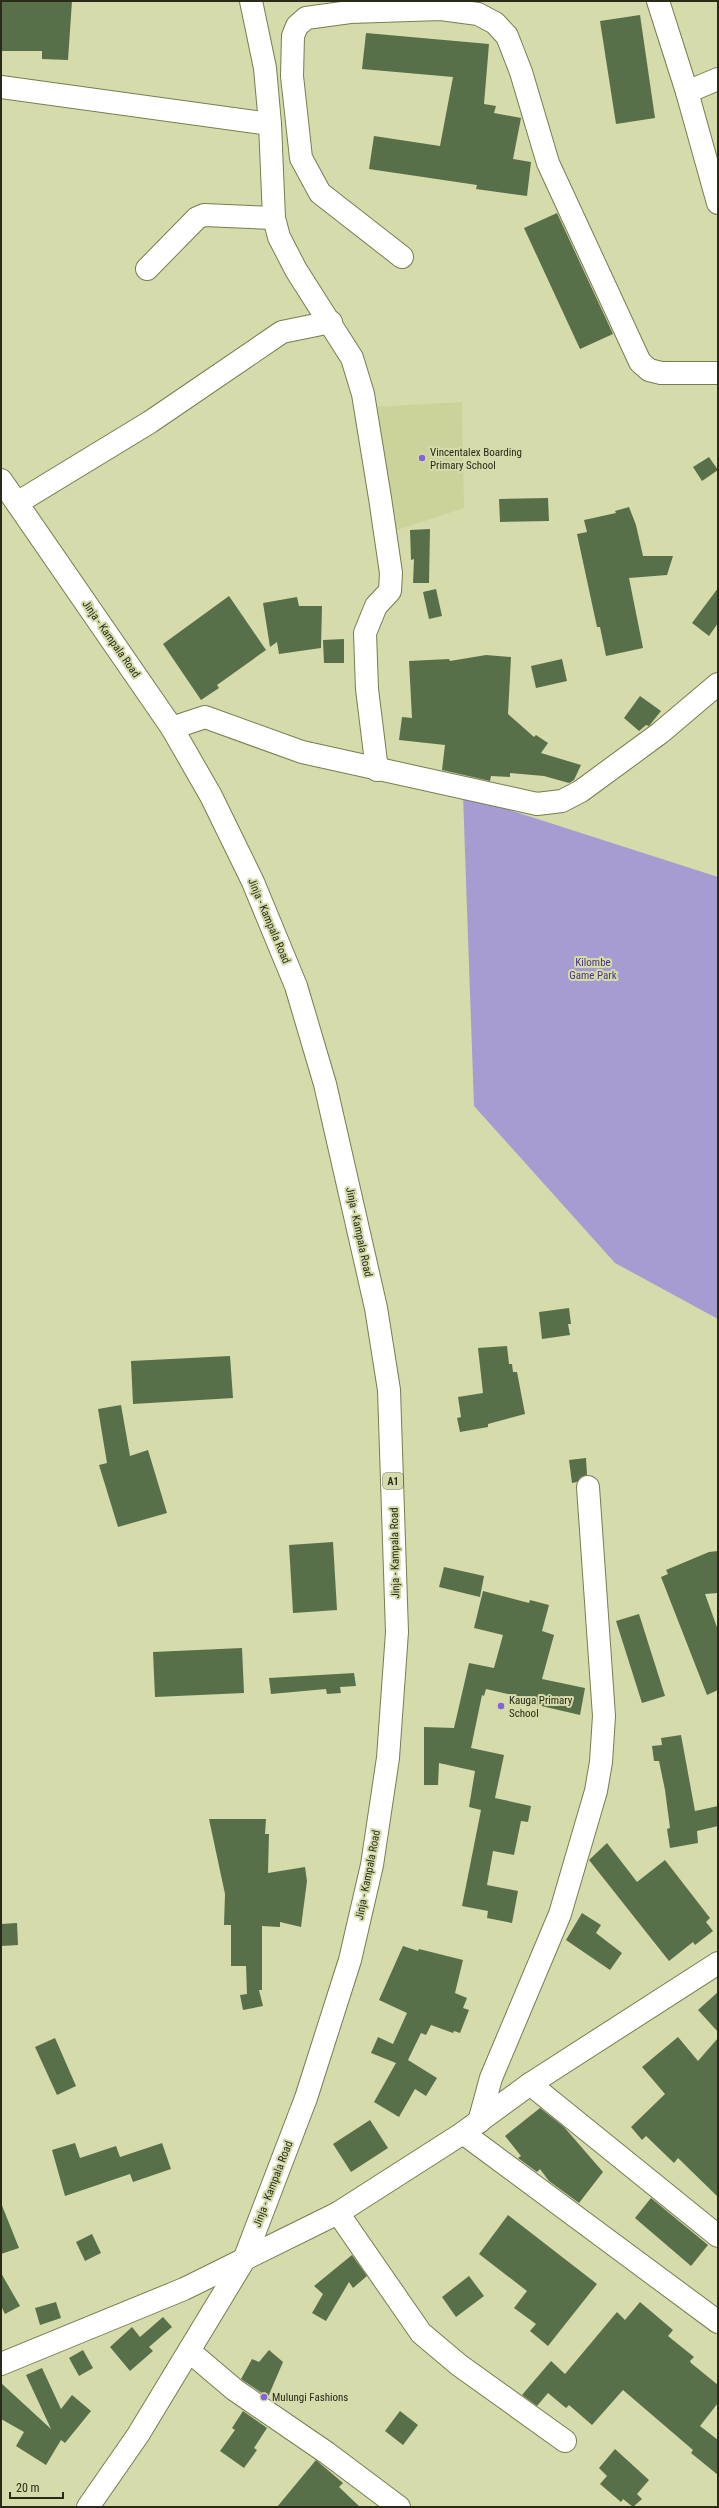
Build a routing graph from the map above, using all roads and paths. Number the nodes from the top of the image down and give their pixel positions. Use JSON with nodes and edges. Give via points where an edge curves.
{"nodes":[{"id":1,"x":251,"y":1,"type":"edge"},
{"id":2,"x":658,"y":1,"type":"edge"},
{"id":3,"x":718,"y":79,"type":"edge"},
{"id":4,"x":1,"y":87,"type":"edge"},
{"id":5,"x":687,"y":92,"type":"junction"},
{"id":6,"x":270,"y":124,"type":"junction"},
{"id":7,"x":718,"y":203,"type":"edge"},
{"id":8,"x":274,"y":218,"type":"junction"},
{"id":9,"x":402,"y":257,"type":"dead end"},
{"id":10,"x":147,"y":269,"type":"dead end"},
{"id":11,"x":331,"y":322,"type":"junction"},
{"id":12,"x":718,"y":373,"type":"edge"},
{"id":13,"x":1,"y":480,"type":"edge"},
{"id":14,"x":17,"y":503,"type":"junction"},
{"id":15,"x":718,"y":684,"type":"edge"},
{"id":16,"x":172,"y":728,"type":"junction"},
{"id":17,"x":377,"y":770,"type":"junction"},
{"id":18,"x":588,"y":1486,"type":"dead end"},
{"id":19,"x":718,"y":1963,"type":"edge"},
{"id":20,"x":530,"y":2084,"type":"junction"},
{"id":21,"x":471,"y":2128,"type":"junction"},
{"id":22,"x":338,"y":2213,"type":"junction"},
{"id":23,"x":718,"y":2236,"type":"edge"},
{"id":24,"x":244,"y":2260,"type":"junction"},
{"id":25,"x":718,"y":2322,"type":"edge"},
{"id":26,"x":189,"y":2351,"type":"junction"},
{"id":27,"x":1,"y":2364,"type":"edge"},
{"id":28,"x":566,"y":2440,"type":"dead end"},
{"id":29,"x":88,"y":2507,"type":"edge"},
{"id":30,"x":399,"y":2507,"type":"edge"}],
"edges":[{"from":1,"to":6,"type":"main road","via":[[265,68]]},
{"from":2,"to":5,"type":"main road"},
{"from":3,"to":5,"type":"main road"},
{"from":4,"to":6,"type":"main road"},
{"from":5,"to":7,"type":"main road"},
{"from":6,"to":8,"type":"main road"},
{"from":8,"to":10,"type":"main road","via":[[204,215],[197,218]]},
{"from":8,"to":11,"type":"main road","via":[[279,237],[296,270]]},
{"from":9,"to":12,"type":"main road","via":[[320,193],[301,158],[292,76],[293,42],[297,26],[306,18],[350,12],[441,9],[478,14],[495,22],[507,36],[521,72],[548,163],[640,362],[649,370],[661,373]]},
{"from":11,"to":14,"type":"main road","via":[[282,332],[150,422]]},
{"from":11,"to":17,"type":"main road","via":[[352,358],[363,394],[391,573],[390,591],[376,606],[365,634],[367,689]]},
{"from":13,"to":14,"type":"main road","name":"Jinja - Kampala Road","number":"A1"},
{"from":14,"to":16,"type":"main road","name":"Jinja - Kampala Road","number":"A1"},
{"from":15,"to":17,"type":"main road","via":[[654,737],[581,791],[562,801],[537,804]]},
{"from":16,"to":17,"type":"main road","via":[[205,716],[302,752]]},
{"from":16,"to":24,"type":"main road","name":"Jinja - Kampala Road","number":"A1","via":[[211,796],[254,882],[296,986],[325,1084],[350,1188],[376,1308],[389,1390],[396,1632],[388,1758],[372,1865],[350,1960],[306,2098]]},
{"from":18,"to":21,"type":"main road","via":[[604,1716],[596,1791],[560,1914]]},
{"from":19,"to":20,"type":"main road"},
{"from":20,"to":21,"type":"main road"},
{"from":20,"to":23,"type":"main road"},
{"from":21,"to":22,"type":"main road"},
{"from":21,"to":25,"type":"main road"},
{"from":22,"to":24,"type":"main road"},
{"from":22,"to":28,"type":"main road","via":[[421,2333],[459,2365]]},
{"from":24,"to":26,"type":"main road","name":"Jinja - Kampala Road","number":"A1"},
{"from":24,"to":27,"type":"main road","via":[[184,2289]]},
{"from":26,"to":29,"type":"main road","name":"Jinja - Kampala Road","number":"A1","via":[[138,2435]]},
{"from":26,"to":30,"type":"main road","via":[[235,2390],[327,2453]]}]}
